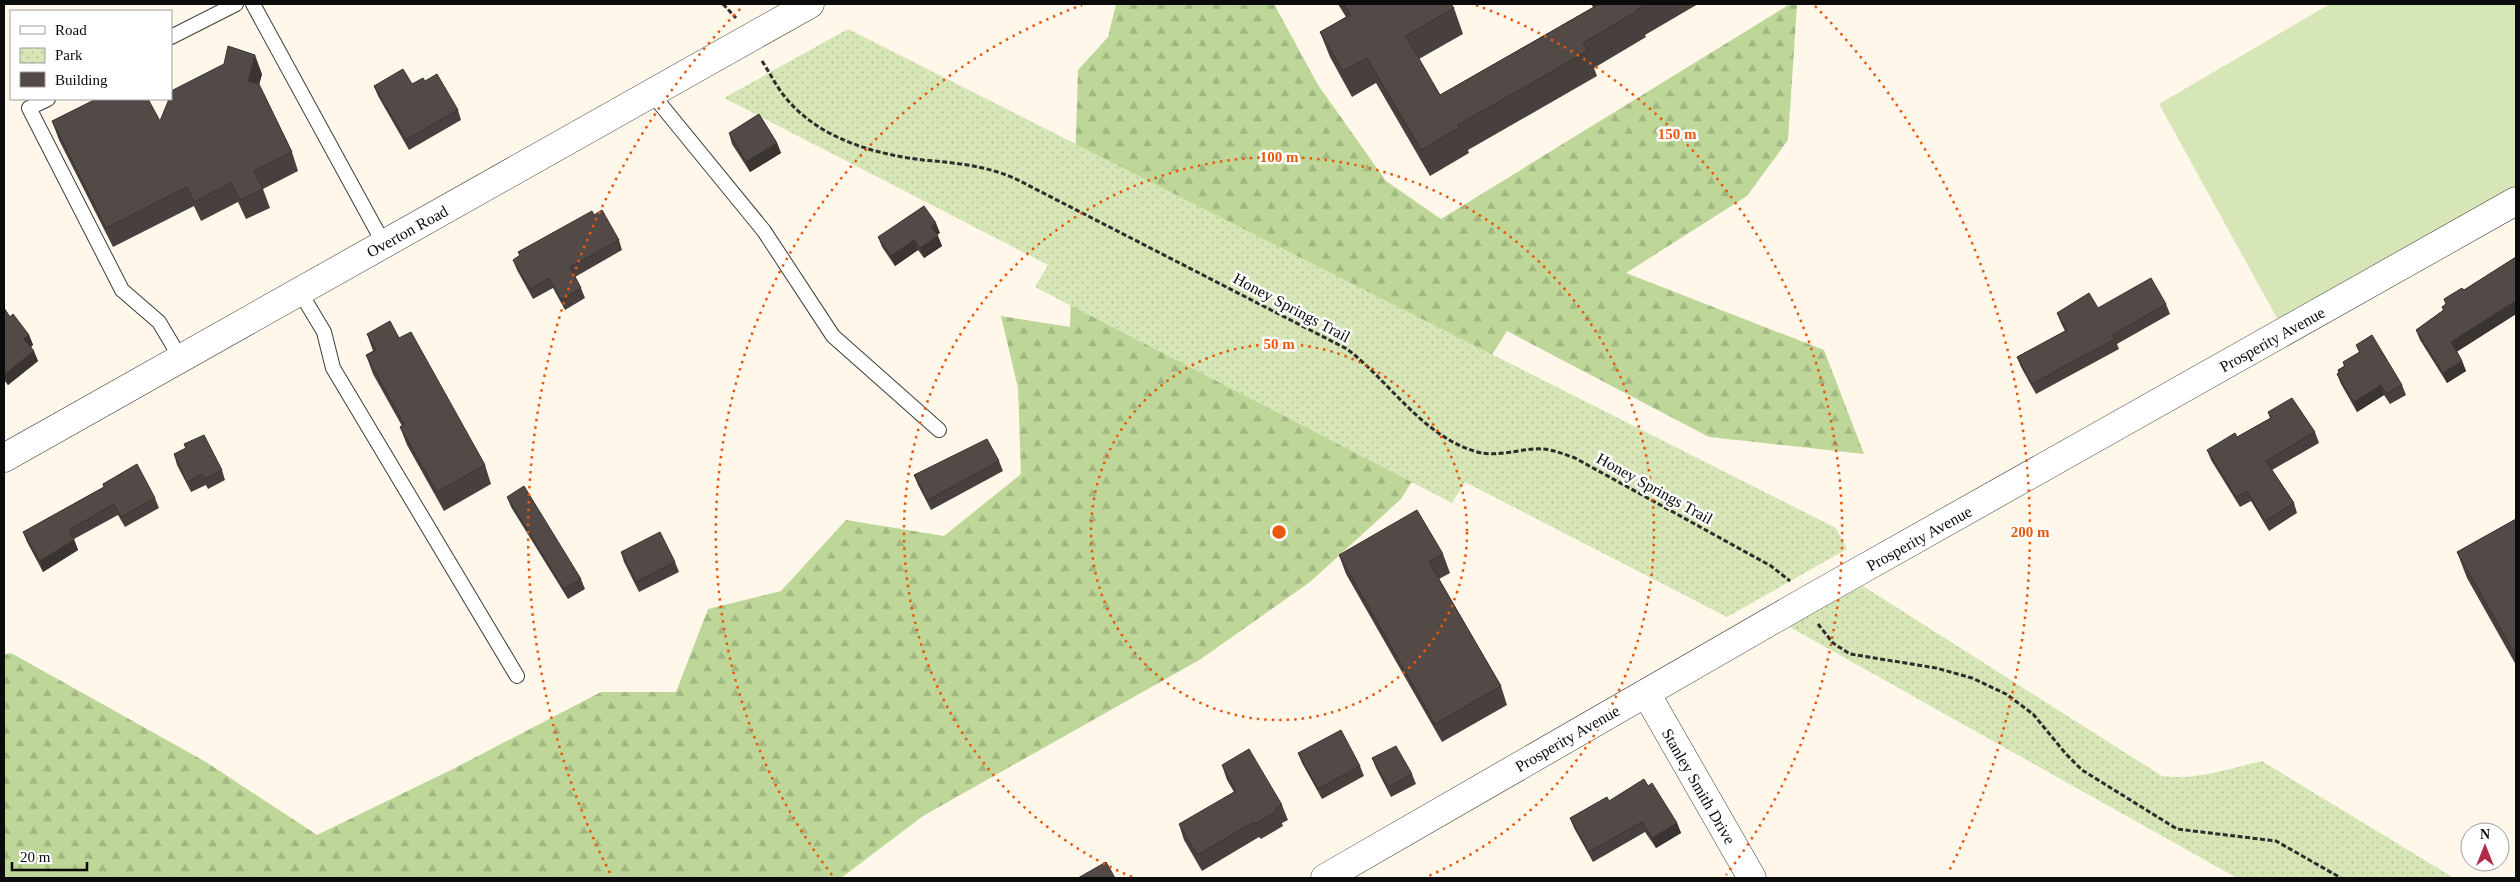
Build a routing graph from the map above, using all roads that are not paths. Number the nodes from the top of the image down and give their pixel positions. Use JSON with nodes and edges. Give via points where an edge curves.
{"nodes":[{"id":1,"x":236,"y":4,"type":"edge"},
{"id":2,"x":253,"y":4,"type":"edge"},
{"id":3,"x":810,"y":4,"type":"edge"},
{"id":4,"x":172,"y":36,"type":"edge"},
{"id":5,"x":652,"y":94,"type":"junction"},
{"id":6,"x":46,"y":100,"type":"edge"},
{"id":7,"x":2516,"y":201,"type":"edge"},
{"id":8,"x":384,"y":244,"type":"junction"},
{"id":9,"x":300,"y":292,"type":"junction"},
{"id":10,"x":180,"y":359,"type":"junction"},
{"id":11,"x":939,"y":430,"type":"dead end"},
{"id":12,"x":4,"y":458,"type":"edge"},
{"id":13,"x":517,"y":676,"type":"dead end"},
{"id":14,"x":1646,"y":693,"type":"junction"},
{"id":15,"x":1332,"y":877,"type":"edge"},
{"id":16,"x":1752,"y":878,"type":"edge"}],
"edges":[{"from":1,"to":4,"type":"lane"},
{"from":2,"to":8,"type":"lane"},
{"from":3,"to":5,"type":"street","name":"Overton Road"},
{"from":5,"to":8,"type":"street","name":"Overton Road"},
{"from":5,"to":11,"type":"lane","via":[[764,231],[833,336]]},
{"from":6,"to":10,"type":"lane","via":[[29,108],[122,290],[159,322]]},
{"from":7,"to":14,"type":"street","name":"Prosperity Avenue"},
{"from":8,"to":9,"type":"street","name":"Overton Road"},
{"from":9,"to":10,"type":"street","name":"Overton Road"},
{"from":9,"to":13,"type":"lane","via":[[324,332],[333,368]]},
{"from":10,"to":12,"type":"street","name":"Overton Road"},
{"from":14,"to":15,"type":"street","name":"Prosperity Avenue"},
{"from":14,"to":16,"type":"street","name":"Stanley Smith Drive"}]}
